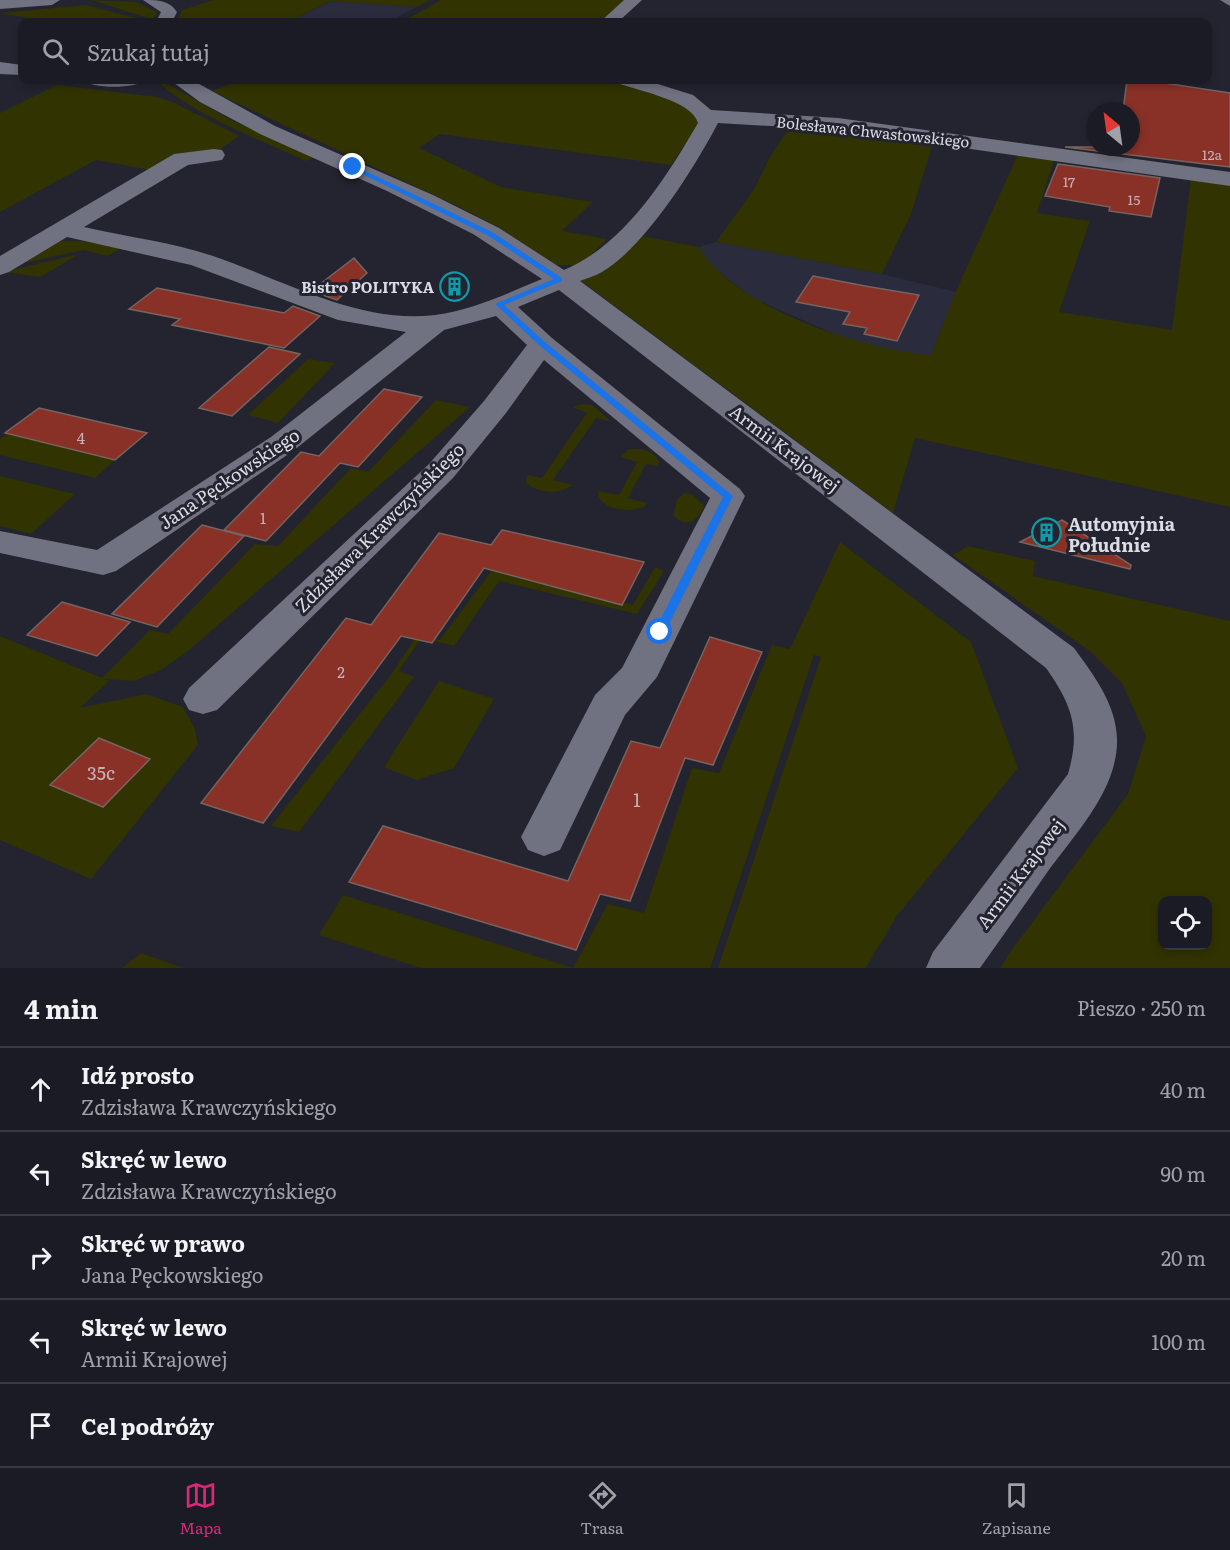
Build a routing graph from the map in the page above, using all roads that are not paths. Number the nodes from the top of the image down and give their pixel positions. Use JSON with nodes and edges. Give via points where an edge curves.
{"nodes":[{"id":1,"x":52,"y":0,"type":"edge"},
{"id":2,"x":151,"y":0,"type":"edge"},
{"id":3,"x":634,"y":0,"type":"edge"},
{"id":4,"x":0,"y":4,"type":"edge"},
{"id":5,"x":166,"y":18,"type":"edge"},
{"id":6,"x":613,"y":18,"type":"edge"},
{"id":7,"x":0,"y":68,"type":"edge"},
{"id":8,"x":18,"y":70,"type":"edge"},
{"id":9,"x":186,"y":84,"type":"edge"},
{"id":10,"x":639,"y":84,"type":"edge"},
{"id":11,"x":706,"y":116,"type":"junction"},
{"id":12,"x":214,"y":155,"type":"dead end"},
{"id":13,"x":1230,"y":179,"type":"edge"},
{"id":14,"x":62,"y":229,"type":"junction"},
{"id":15,"x":0,"y":267,"type":"edge"},
{"id":16,"x":559,"y":280,"type":"junction"},
{"id":17,"x":499,"y":304,"type":"junction"},
{"id":18,"x":435,"y":323,"type":"junction"},
{"id":19,"x":542,"y":344,"type":"junction"},
{"id":20,"x":0,"y":542,"type":"edge"},
{"id":21,"x":203,"y":699,"type":"dead end"},
{"id":22,"x":544,"y":837,"type":"dead end"},
{"id":23,"x":951,"y":968,"type":"edge"}],
"edges":[{"from":1,"to":4,"type":"street"},
{"from":2,"to":5,"type":"street","via":[[166,7]]},
{"from":3,"to":6,"type":"street"},
{"from":7,"to":8,"type":"street"},
{"from":9,"to":16,"type":"street","name":"Armii Krajowej","via":[[244,118],[490,233]]},
{"from":10,"to":11,"type":"street","via":[[686,99]]},
{"from":11,"to":13,"type":"street","name":"Bolesława Chwastowskiego","via":[[838,124]]},
{"from":11,"to":16,"type":"street","via":[[708,123],[697,144],[649,210],[593,267]]},
{"from":12,"to":14,"type":"street","via":[[182,159]]},
{"from":14,"to":15,"type":"street"},
{"from":14,"to":18,"type":"street","name":"Jana Pęckowskiego","via":[[203,260],[338,310],[385,321]]},
{"from":16,"to":17,"type":"street","name":"Jana Pęckowskiego"},
{"from":16,"to":23,"type":"street","name":"Armii Krajowej","via":[[615,318],[1030,633],[1060,658],[1082,689],[1098,739],[1089,777]]},
{"from":17,"to":18,"type":"street","name":"Jana Pęckowskiego"},
{"from":17,"to":19,"type":"street"},
{"from":18,"to":20,"type":"street","name":"Jana Pęckowskiego","via":[[282,444],[103,563]]},
{"from":19,"to":21,"type":"street","name":"Zdzisława Krawczyńskiego","via":[[441,471]]},
{"from":19,"to":22,"type":"street","via":[[728,496],[637,677],[609,706]]}]}
